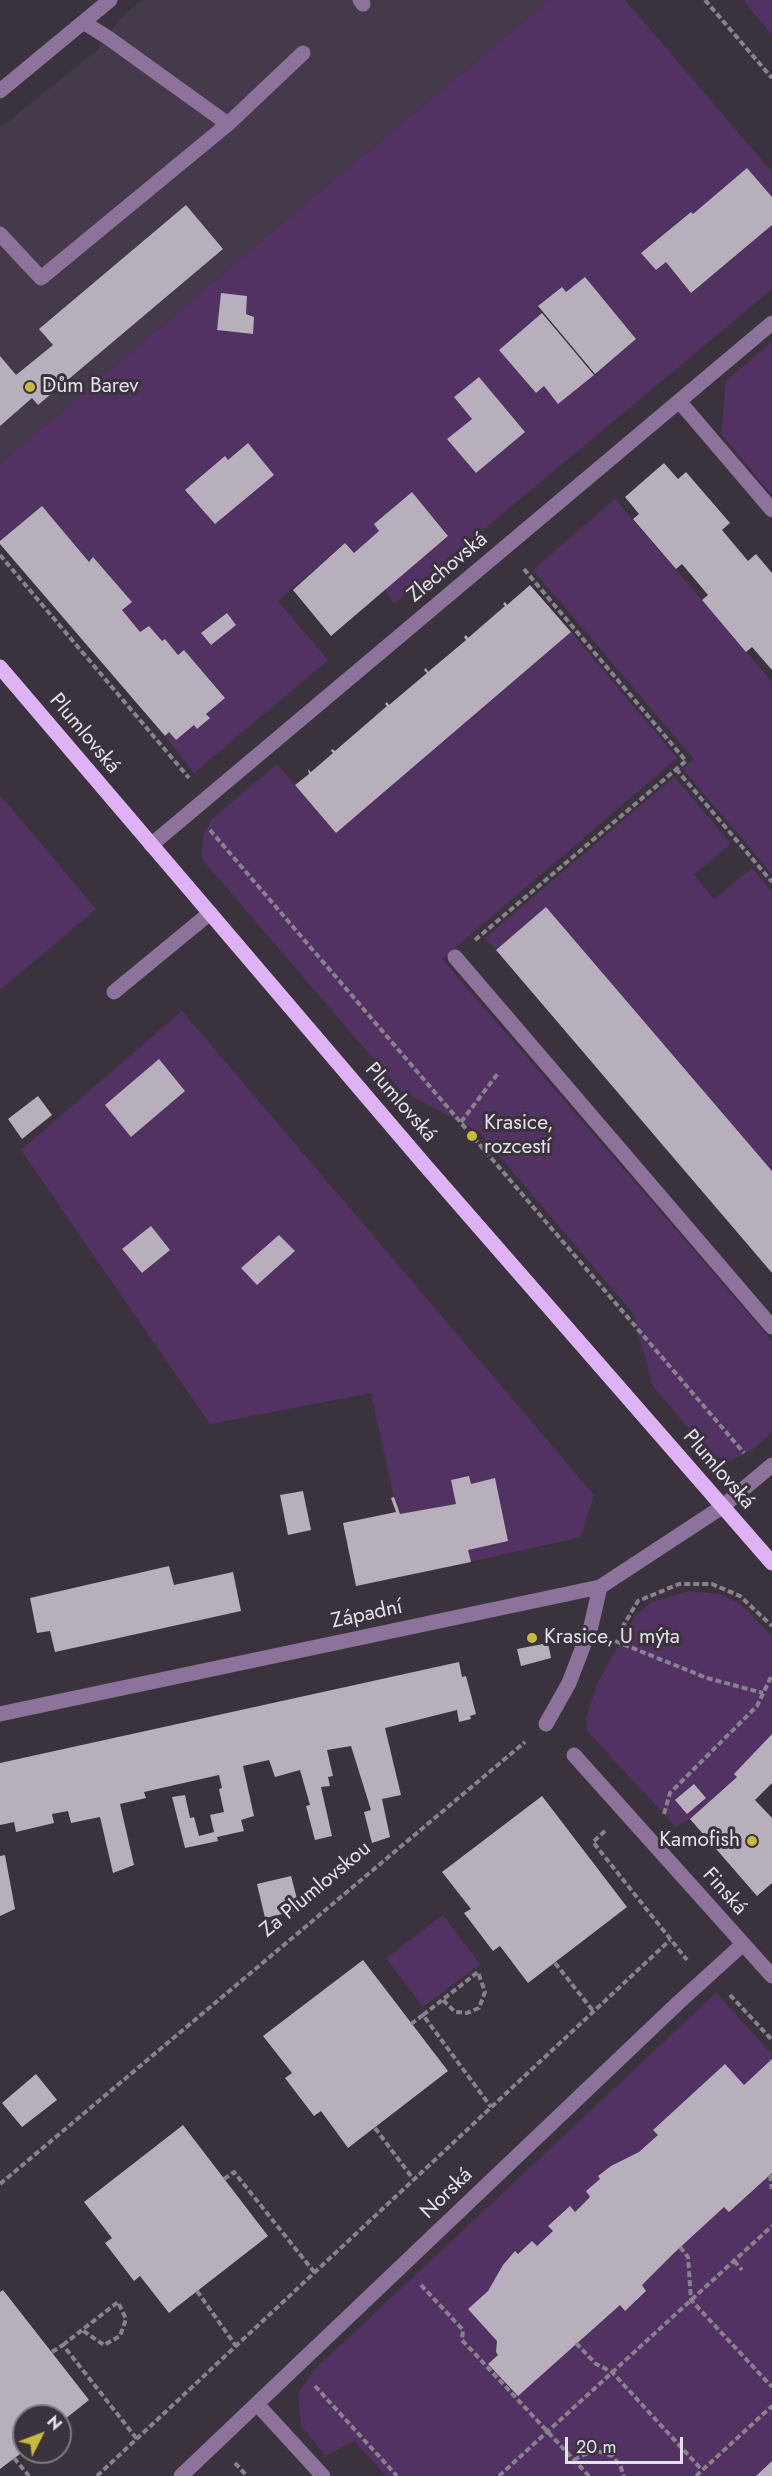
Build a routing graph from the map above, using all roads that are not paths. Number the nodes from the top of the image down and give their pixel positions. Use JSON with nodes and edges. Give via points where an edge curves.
{"nodes":[{"id":1,"x":110,"y":0,"type":"edge"},
{"id":2,"x":83,"y":22,"type":"junction"},
{"id":3,"x":303,"y":53,"type":"dead end"},
{"id":4,"x":0,"y":91,"type":"edge"},
{"id":5,"x":228,"y":124,"type":"junction"},
{"id":6,"x":0,"y":234,"type":"edge"},
{"id":7,"x":772,"y":323,"type":"edge"},
{"id":8,"x":679,"y":401,"type":"junction"},
{"id":9,"x":772,"y":510,"type":"edge"},
{"id":10,"x":0,"y":667,"type":"edge"},
{"id":11,"x":151,"y":845,"type":"junction"},
{"id":12,"x":210,"y":914,"type":"junction"},
{"id":13,"x":455,"y":957,"type":"road end"},
{"id":14,"x":114,"y":992,"type":"dead end"},
{"id":15,"x":772,"y":1327,"type":"edge"},
{"id":16,"x":767,"y":1469,"type":"edge"},
{"id":17,"x":722,"y":1507,"type":"junction"},
{"id":18,"x":772,"y":1563,"type":"edge"},
{"id":19,"x":600,"y":1587,"type":"junction"},
{"id":20,"x":0,"y":1714,"type":"edge"},
{"id":21,"x":546,"y":1724,"type":"road end"},
{"id":22,"x":574,"y":1755,"type":"dead end"},
{"id":23,"x":743,"y":1944,"type":"junction"},
{"id":24,"x":772,"y":1976,"type":"edge"},
{"id":25,"x":257,"y":2404,"type":"junction"},
{"id":26,"x":181,"y":2476,"type":"edge"},
{"id":27,"x":323,"y":2476,"type":"edge"}],
"edges":[{"from":1,"to":2,"type":"street"},
{"from":2,"to":4,"type":"street"},
{"from":2,"to":5,"type":"street"},
{"from":3,"to":5,"type":"street"},
{"from":5,"to":6,"type":"street","via":[[41,278]]},
{"from":7,"to":8,"type":"street","name":"Zlechovská"},
{"from":8,"to":9,"type":"street"},
{"from":8,"to":11,"type":"street","name":"Zlechovská"},
{"from":10,"to":11,"type":"main road","name":"Plumlovská"},
{"from":11,"to":12,"type":"main road","name":"Plumlovská"},
{"from":12,"to":14,"type":"street"},
{"from":12,"to":17,"type":"main road","name":"Plumlovská"},
{"from":13,"to":15,"type":"street"},
{"from":16,"to":17,"type":"street","name":"Západní"},
{"from":17,"to":18,"type":"main road","name":"Plumlovská"},
{"from":17,"to":19,"type":"street","name":"Západní"},
{"from":19,"to":20,"type":"street","name":"Západní"},
{"from":19,"to":21,"type":"street","via":[[584,1645]]},
{"from":22,"to":23,"type":"street","name":"Finská"},
{"from":23,"to":24,"type":"street","name":"Finská"},
{"from":23,"to":25,"type":"street","name":"Norská"},
{"from":25,"to":26,"type":"street","name":"Norská"},
{"from":25,"to":27,"type":"street"}]}
